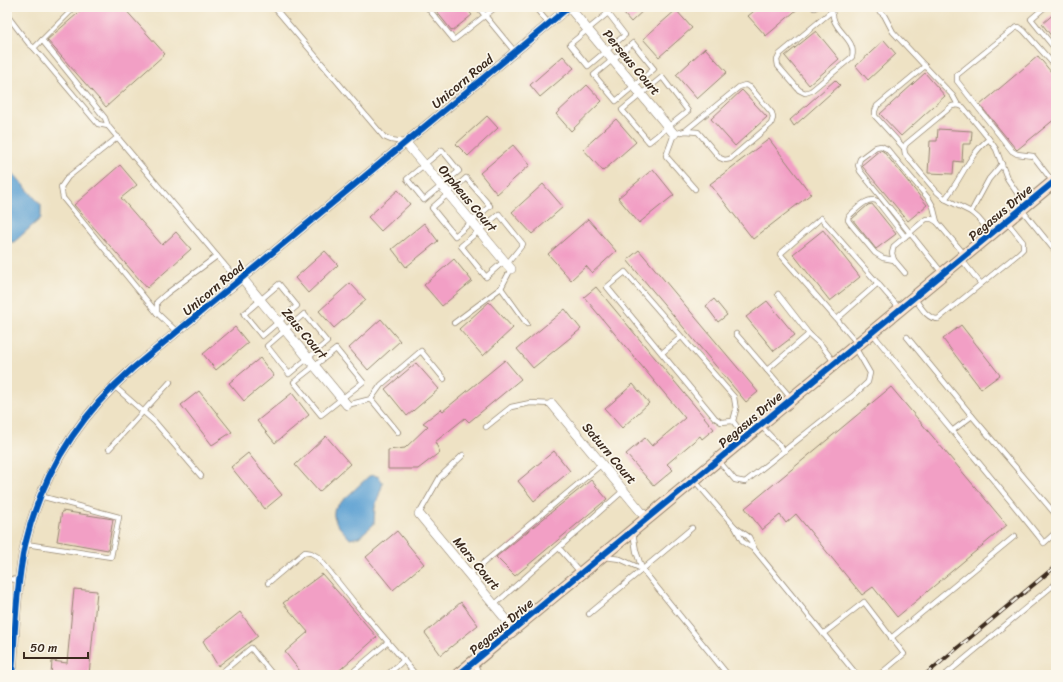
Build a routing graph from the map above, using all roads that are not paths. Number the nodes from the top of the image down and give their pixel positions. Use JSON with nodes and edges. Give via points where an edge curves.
{"nodes":[{"id":1,"x":75,"y":7,"type":"edge"},
{"id":2,"x":274,"y":7,"type":"edge"},
{"id":3,"x":427,"y":7,"type":"edge"},
{"id":4,"x":478,"y":7,"type":"edge"},
{"id":5,"x":496,"y":7,"type":"edge"},
{"id":6,"x":535,"y":7,"type":"edge"},
{"id":7,"x":569,"y":7,"type":"edge"},
{"id":8,"x":874,"y":7,"type":"edge"},
{"id":9,"x":1045,"y":7,"type":"edge"},
{"id":10,"x":833,"y":9,"type":"edge"},
{"id":11,"x":7,"y":15,"type":"edge"},
{"id":12,"x":485,"y":16,"type":"junction"},
{"id":13,"x":549,"y":24,"type":"junction"},
{"id":14,"x":588,"y":29,"type":"junction"},
{"id":15,"x":42,"y":40,"type":"junction"},
{"id":16,"x":34,"y":48,"type":"junction"},
{"id":17,"x":1056,"y":50,"type":"edge"},
{"id":18,"x":606,"y":51,"type":"junction"},
{"id":19,"x":515,"y":52,"type":"junction"},
{"id":20,"x":613,"y":59,"type":"junction"},
{"id":21,"x":925,"y":66,"type":"junction"},
{"id":22,"x":1056,"y":67,"type":"edge"},
{"id":23,"x":634,"y":85,"type":"junction"},
{"id":24,"x":641,"y":94,"type":"junction"},
{"id":25,"x":961,"y":106,"type":"junction"},
{"id":26,"x":108,"y":126,"type":"junction"},
{"id":27,"x":672,"y":130,"type":"junction"},
{"id":28,"x":685,"y":131,"type":"junction"},
{"id":29,"x":118,"y":136,"type":"junction"},
{"id":30,"x":989,"y":139,"type":"junction"},
{"id":31,"x":406,"y":142,"type":"junction"},
{"id":32,"x":904,"y":151,"type":"junction"},
{"id":33,"x":1002,"y":164,"type":"junction"},
{"id":34,"x":424,"y":165,"type":"junction"},
{"id":35,"x":1054,"y":181,"type":"edge"},
{"id":36,"x":695,"y":189,"type":"dead end"},
{"id":37,"x":445,"y":190,"type":"junction"},
{"id":38,"x":945,"y":199,"type":"junction"},
{"id":39,"x":1023,"y":207,"type":"junction"},
{"id":40,"x":971,"y":212,"type":"junction"},
{"id":41,"x":471,"y":221,"type":"junction"},
{"id":42,"x":1006,"y":221,"type":"junction"},
{"id":43,"x":937,"y":222,"type":"junction"},
{"id":44,"x":479,"y":231,"type":"junction"},
{"id":45,"x":910,"y":233,"type":"junction"},
{"id":46,"x":991,"y":233,"type":"junction"},
{"id":47,"x":905,"y":237,"type":"junction"},
{"id":48,"x":1056,"y":252,"type":"edge"},
{"id":49,"x":217,"y":256,"type":"junction"},
{"id":50,"x":963,"y":257,"type":"junction"},
{"id":51,"x":894,"y":260,"type":"junction"},
{"id":52,"x":507,"y":265,"type":"junction"},
{"id":53,"x":905,"y":273,"type":"dead end"},
{"id":54,"x":943,"y":274,"type":"junction"},
{"id":55,"x":240,"y":280,"type":"junction"},
{"id":56,"x":878,"y":283,"type":"junction"},
{"id":57,"x":981,"y":284,"type":"junction"},
{"id":58,"x":501,"y":288,"type":"junction"},
{"id":59,"x":778,"y":294,"type":"dead end"},
{"id":60,"x":914,"y":297,"type":"junction"},
{"id":61,"x":260,"y":300,"type":"junction"},
{"id":62,"x":900,"y":309,"type":"junction"},
{"id":63,"x":158,"y":313,"type":"junction"},
{"id":64,"x":837,"y":319,"type":"junction"},
{"id":65,"x":278,"y":322,"type":"junction"},
{"id":66,"x":454,"y":323,"type":"dead end"},
{"id":67,"x":527,"y":324,"type":"dead end"},
{"id":68,"x":285,"y":330,"type":"junction"},
{"id":69,"x":176,"y":332,"type":"junction"},
{"id":70,"x":872,"y":333,"type":"junction"},
{"id":71,"x":736,"y":334,"type":"dead end"},
{"id":72,"x":809,"y":334,"type":"junction"},
{"id":73,"x":681,"y":337,"type":"junction"},
{"id":74,"x":908,"y":337,"type":"dead end"},
{"id":75,"x":856,"y":345,"type":"junction"},
{"id":76,"x":662,"y":353,"type":"junction"},
{"id":77,"x":308,"y":358,"type":"junction"},
{"id":78,"x":835,"y":363,"type":"junction"},
{"id":79,"x":315,"y":366,"type":"junction"},
{"id":80,"x":767,"y":370,"type":"junction"},
{"id":81,"x":444,"y":379,"type":"dead end"},
{"id":82,"x":170,"y":382,"type":"dead end"},
{"id":83,"x":114,"y":386,"type":"junction"},
{"id":84,"x":370,"y":399,"type":"junction"},
{"id":85,"x":792,"y":399,"type":"junction"},
{"id":86,"x":345,"y":402,"type":"junction"},
{"id":87,"x":552,"y":404,"type":"joint"},
{"id":88,"x":143,"y":411,"type":"junction"},
{"id":89,"x":972,"y":416,"type":"junction"},
{"id":90,"x":733,"y":420,"type":"junction"},
{"id":91,"x":760,"y":425,"type":"junction"},
{"id":92,"x":486,"y":427,"type":"dead end"},
{"id":93,"x":952,"y":431,"type":"junction"},
{"id":94,"x":398,"y":432,"type":"dead end"},
{"id":95,"x":745,"y":438,"type":"junction"},
{"id":96,"x":109,"y":449,"type":"dead end"},
{"id":97,"x":785,"y":451,"type":"junction"},
{"id":98,"x":463,"y":455,"type":"dead end"},
{"id":99,"x":718,"y":460,"type":"junction"},
{"id":100,"x":602,"y":464,"type":"junction"},
{"id":101,"x":201,"y":476,"type":"dead end"},
{"id":102,"x":694,"y":480,"type":"junction"},
{"id":103,"x":624,"y":490,"type":"junction"},
{"id":104,"x":40,"y":496,"type":"junction"},
{"id":105,"x":419,"y":514,"type":"joint"},
{"id":106,"x":1056,"y":515,"type":"edge"},
{"id":107,"x":647,"y":519,"type":"junction"},
{"id":108,"x":734,"y":527,"type":"junction"},
{"id":109,"x":692,"y":528,"type":"dead end"},
{"id":110,"x":633,"y":530,"type":"junction"},
{"id":111,"x":1056,"y":532,"type":"edge"},
{"id":112,"x":1015,"y":536,"type":"dead end"},
{"id":113,"x":26,"y":544,"type":"junction"},
{"id":114,"x":559,"y":548,"type":"junction"},
{"id":115,"x":755,"y":550,"type":"junction"},
{"id":116,"x":602,"y":556,"type":"junction"},
{"id":117,"x":642,"y":569,"type":"junction"},
{"id":118,"x":581,"y":574,"type":"junction"},
{"id":119,"x":469,"y":575,"type":"junction"},
{"id":120,"x":7,"y":579,"type":"edge"},
{"id":121,"x":20,"y":580,"type":"junction"},
{"id":122,"x":268,"y":583,"type":"dead end"},
{"id":123,"x":1056,"y":583,"type":"edge"},
{"id":124,"x":494,"y":605,"type":"junction"},
{"id":125,"x":589,"y":614,"type":"dead end"},
{"id":126,"x":514,"y":629,"type":"junction"},
{"id":127,"x":823,"y":634,"type":"junction"},
{"id":128,"x":892,"y":638,"type":"junction"},
{"id":129,"x":388,"y":642,"type":"junction"},
{"id":130,"x":404,"y":660,"type":"junction"},
{"id":131,"x":474,"y":662,"type":"junction"},
{"id":132,"x":12,"y":675,"type":"edge"},
{"id":133,"x":224,"y":675,"type":"edge"},
{"id":134,"x":272,"y":675,"type":"edge"},
{"id":135,"x":352,"y":675,"type":"edge"},
{"id":136,"x":387,"y":675,"type":"edge"},
{"id":137,"x":416,"y":675,"type":"edge"},
{"id":138,"x":458,"y":675,"type":"edge"},
{"id":139,"x":480,"y":675,"type":"edge"},
{"id":140,"x":728,"y":675,"type":"edge"},
{"id":141,"x":857,"y":675,"type":"edge"},
{"id":142,"x":879,"y":675,"type":"edge"},
{"id":143,"x":945,"y":675,"type":"edge"}],
"edges":[{"from":1,"to":15,"type":"lane"},
{"from":2,"to":31,"type":"lane","via":[[384,137]]},
{"from":3,"to":12,"type":"lane","via":[[454,40]]},
{"from":4,"to":12,"type":"lane"},
{"from":5,"to":12,"type":"lane"},
{"from":6,"to":13,"type":"lane"},
{"from":7,"to":13,"type":"street","name":"Unicorn Road"},
{"from":7,"to":14,"type":"street","name":"Perseus Court"},
{"from":8,"to":21,"type":"lane","via":[[884,15],[893,32]]},
{"from":9,"to":17,"type":"lane","via":[[1031,19]]},
{"from":10,"to":10,"type":"lane","via":[[780,54],[777,60],[778,66],[799,90],[805,93],[811,91],[852,57],[854,52],[835,23]]},
{"from":11,"to":16,"type":"lane"},
{"from":12,"to":19,"type":"lane"},
{"from":13,"to":19,"type":"street","name":"Unicorn Road"},
{"from":14,"to":18,"type":"street","name":"Perseus Court"},
{"from":14,"to":18,"type":"lane","via":[[570,44],[588,66]]},
{"from":14,"to":18,"type":"lane","via":[[608,13],[625,35]]},
{"from":15,"to":16,"type":"lane"},
{"from":15,"to":26,"type":"lane","via":[[105,118]]},
{"from":16,"to":26,"type":"lane","via":[[98,124]]},
{"from":18,"to":20,"type":"street","name":"Perseus Court"},
{"from":19,"to":31,"type":"street","name":"Unicorn Road"},
{"from":20,"to":23,"type":"street","name":"Perseus Court"},
{"from":20,"to":23,"type":"lane","via":[[594,74],[616,101]]},
{"from":20,"to":23,"type":"lane","via":[[633,43],[654,69]]},
{"from":21,"to":25,"type":"lane"},
{"from":21,"to":32,"type":"lane","via":[[874,111],[875,116]]},
{"from":22,"to":35,"type":"lane","via":[[1019,27],[956,75],[957,81],[1012,151],[1033,156]]},
{"from":23,"to":24,"type":"street","name":"Perseus Court"},
{"from":24,"to":27,"type":"street","name":"Perseus Court"},
{"from":24,"to":27,"type":"lane","via":[[622,110],[649,142]]},
{"from":24,"to":27,"type":"lane","via":[[662,77],[688,111]]},
{"from":25,"to":30,"type":"lane"},
{"from":25,"to":32,"type":"lane","via":[[952,106],[906,144]]},
{"from":26,"to":29,"type":"lane"},
{"from":27,"to":28,"type":"lane"},
{"from":27,"to":36,"type":"lane","via":[[666,156]]},
{"from":28,"to":28,"type":"lane","via":[[698,132],[720,158],[725,160],[730,159],[771,124],[773,118],[772,113],[750,87],[745,85],[739,87]]},
{"from":29,"to":49,"type":"lane"},
{"from":29,"to":63,"type":"lane","via":[[68,178],[61,187],[63,198]]},
{"from":30,"to":33,"type":"lane"},
{"from":30,"to":38,"type":"lane","via":[[982,144]]},
{"from":31,"to":34,"type":"street","name":"Orpheus Court"},
{"from":31,"to":55,"type":"street","name":"Unicorn Road"},
{"from":32,"to":38,"type":"lane"},
{"from":33,"to":39,"type":"lane"},
{"from":33,"to":40,"type":"lane"},
{"from":34,"to":37,"type":"street","name":"Orpheus Court"},
{"from":34,"to":37,"type":"lane","via":[[407,179],[424,200]]},
{"from":34,"to":37,"type":"lane","via":[[442,150],[459,171]]},
{"from":35,"to":39,"type":"street","name":"Pegasus Drive"},
{"from":37,"to":41,"type":"street","name":"Orpheus Court"},
{"from":37,"to":41,"type":"lane","via":[[432,208],[455,236]]},
{"from":37,"to":41,"type":"lane","via":[[466,178],[490,206]]},
{"from":38,"to":40,"type":"lane"},
{"from":39,"to":42,"type":"street","name":"Pegasus Drive"},
{"from":39,"to":48,"type":"lane"},
{"from":40,"to":46,"type":"lane"},
{"from":41,"to":44,"type":"street","name":"Orpheus Court"},
{"from":42,"to":46,"type":"street","name":"Pegasus Drive"},
{"from":42,"to":57,"type":"lane","via":[[1022,242],[1023,249]]},
{"from":43,"to":45,"type":"lane","via":[[932,219],[926,220]]},
{"from":43,"to":45,"type":"lane","via":[[934,206],[929,199],[887,149],[876,147],[860,159],[860,171]]},
{"from":43,"to":50,"type":"lane"},
{"from":44,"to":52,"type":"street","name":"Orpheus Court"},
{"from":44,"to":52,"type":"lane","via":[[461,246],[486,277]]},
{"from":44,"to":52,"type":"lane","via":[[499,214],[523,244]]},
{"from":45,"to":47,"type":"lane"},
{"from":45,"to":54,"type":"lane"},
{"from":46,"to":50,"type":"street","name":"Pegasus Drive"},
{"from":47,"to":51,"type":"lane","via":[[894,246]]},
{"from":47,"to":51,"type":"lane","via":[[873,199],[868,200],[849,216],[850,224],[876,253],[883,258]]},
{"from":49,"to":55,"type":"lane"},
{"from":49,"to":63,"type":"lane","via":[[157,302]]},
{"from":50,"to":54,"type":"street","name":"Pegasus Drive"},
{"from":50,"to":57,"type":"lane"},
{"from":51,"to":53,"type":"lane"},
{"from":52,"to":58,"type":"lane"},
{"from":54,"to":60,"type":"street","name":"Pegasus Drive"},
{"from":55,"to":61,"type":"street","name":"Zeus Court"},
{"from":55,"to":69,"type":"street","name":"Unicorn Road"},
{"from":56,"to":62,"type":"lane"},
{"from":56,"to":64,"type":"lane"},
{"from":56,"to":64,"type":"lane","via":[[821,218],[780,254]]},
{"from":57,"to":60,"type":"lane","via":[[938,319],[928,316]]},
{"from":58,"to":66,"type":"lane"},
{"from":58,"to":67,"type":"lane"},
{"from":59,"to":72,"type":"lane"},
{"from":60,"to":62,"type":"street","name":"Pegasus Drive"},
{"from":61,"to":65,"type":"street","name":"Zeus Court"},
{"from":61,"to":65,"type":"lane","via":[[244,314],[262,336]]},
{"from":61,"to":65,"type":"lane","via":[[279,284],[297,306]]},
{"from":62,"to":70,"type":"street","name":"Pegasus Drive"},
{"from":63,"to":69,"type":"lane"},
{"from":64,"to":75,"type":"lane"},
{"from":65,"to":68,"type":"street","name":"Zeus Court"},
{"from":68,"to":77,"type":"street","name":"Zeus Court"},
{"from":68,"to":77,"type":"lane","via":[[304,314],[327,342]]},
{"from":68,"to":77,"type":"lane","via":[[266,346],[289,374]]},
{"from":69,"to":83,"type":"street","name":"Unicorn Road"},
{"from":70,"to":75,"type":"street","name":"Pegasus Drive"},
{"from":70,"to":93,"type":"lane"},
{"from":71,"to":80,"type":"lane"},
{"from":72,"to":78,"type":"lane"},
{"from":72,"to":80,"type":"lane"},
{"from":73,"to":76,"type":"lane"},
{"from":73,"to":76,"type":"lane","via":[[625,272],[607,287]]},
{"from":73,"to":90,"type":"lane","via":[[734,398],[736,410]]},
{"from":74,"to":89,"type":"lane"},
{"from":75,"to":78,"type":"street","name":"Pegasus Drive"},
{"from":75,"to":97,"type":"lane","via":[[870,373],[868,382]]},
{"from":76,"to":90,"type":"lane","via":[[715,418],[721,422]]},
{"from":77,"to":79,"type":"street","name":"Zeus Court"},
{"from":78,"to":85,"type":"street","name":"Pegasus Drive"},
{"from":79,"to":86,"type":"street","name":"Zeus Court"},
{"from":79,"to":86,"type":"lane","via":[[294,382],[321,415]]},
{"from":79,"to":86,"type":"lane","via":[[336,349],[363,382]]},
{"from":80,"to":85,"type":"lane"},
{"from":81,"to":84,"type":"lane","via":[[421,351],[381,385]]},
{"from":82,"to":88,"type":"lane"},
{"from":83,"to":88,"type":"lane"},
{"from":83,"to":104,"type":"street","name":"Unicorn Road","via":[[69,440]]},
{"from":84,"to":86,"type":"lane"},
{"from":84,"to":94,"type":"lane"},
{"from":85,"to":91,"type":"street","name":"Pegasus Drive"},
{"from":87,"to":92,"type":"lane","via":[[530,403],[511,407]]},
{"from":87,"to":100,"type":"street","name":"Saturn Court"},
{"from":88,"to":96,"type":"lane"},
{"from":88,"to":101,"type":"lane"},
{"from":89,"to":93,"type":"lane"},
{"from":89,"to":106,"type":"lane"},
{"from":90,"to":95,"type":"lane"},
{"from":91,"to":95,"type":"street","name":"Pegasus Drive"},
{"from":91,"to":97,"type":"lane"},
{"from":93,"to":111,"type":"lane","via":[[1044,543]]},
{"from":95,"to":99,"type":"street","name":"Pegasus Drive"},
{"from":97,"to":99,"type":"lane","via":[[745,482],[736,480]]},
{"from":98,"to":105,"type":"lane","via":[[440,476]]},
{"from":99,"to":102,"type":"street","name":"Pegasus Drive"},
{"from":100,"to":103,"type":"street","name":"Saturn Court"},
{"from":100,"to":119,"type":"lane"},
{"from":102,"to":107,"type":"street","name":"Pegasus Drive"},
{"from":102,"to":108,"type":"lane"},
{"from":103,"to":107,"type":"street","name":"Saturn Court"},
{"from":103,"to":114,"type":"lane"},
{"from":104,"to":113,"type":"street","name":"Unicorn Road"},
{"from":104,"to":113,"type":"lane","via":[[119,517],[111,557]]},
{"from":105,"to":119,"type":"street","name":"Mars Court"},
{"from":107,"to":110,"type":"street","name":"Pegasus Drive"},
{"from":108,"to":115,"type":"lane","via":[[743,542]]},
{"from":108,"to":115,"type":"lane","via":[[749,538]]},
{"from":109,"to":117,"type":"lane"},
{"from":110,"to":116,"type":"street","name":"Pegasus Drive"},
{"from":110,"to":117,"type":"lane"},
{"from":112,"to":128,"type":"lane"},
{"from":113,"to":121,"type":"street","name":"Unicorn Road"},
{"from":114,"to":118,"type":"lane"},
{"from":114,"to":124,"type":"lane"},
{"from":115,"to":127,"type":"lane"},
{"from":116,"to":117,"type":"lane","via":[[620,559]]},
{"from":116,"to":118,"type":"street","name":"Pegasus Drive"},
{"from":117,"to":125,"type":"lane"},
{"from":117,"to":140,"type":"lane"},
{"from":118,"to":126,"type":"street","name":"Pegasus Drive"},
{"from":119,"to":124,"type":"street","name":"Mars Court"},
{"from":120,"to":121,"type":"lane"},
{"from":121,"to":132,"type":"street","name":"Unicorn Road"},
{"from":122,"to":129,"type":"lane","via":[[305,552],[311,553],[318,557]]},
{"from":123,"to":143,"type":"lane"},
{"from":124,"to":126,"type":"street","name":"Mars Court"},
{"from":126,"to":131,"type":"street","name":"Pegasus Drive"},
{"from":127,"to":128,"type":"lane","via":[[864,602]]},
{"from":127,"to":141,"type":"lane"},
{"from":128,"to":142,"type":"lane","via":[[904,654]]},
{"from":129,"to":130,"type":"lane"},
{"from":129,"to":135,"type":"lane"},
{"from":130,"to":136,"type":"lane"},
{"from":130,"to":137,"type":"lane"},
{"from":131,"to":138,"type":"street","name":"Pegasus Drive"},
{"from":131,"to":139,"type":"lane"},
{"from":133,"to":134,"type":"lane","via":[[221,672],[251,648]]}]}
